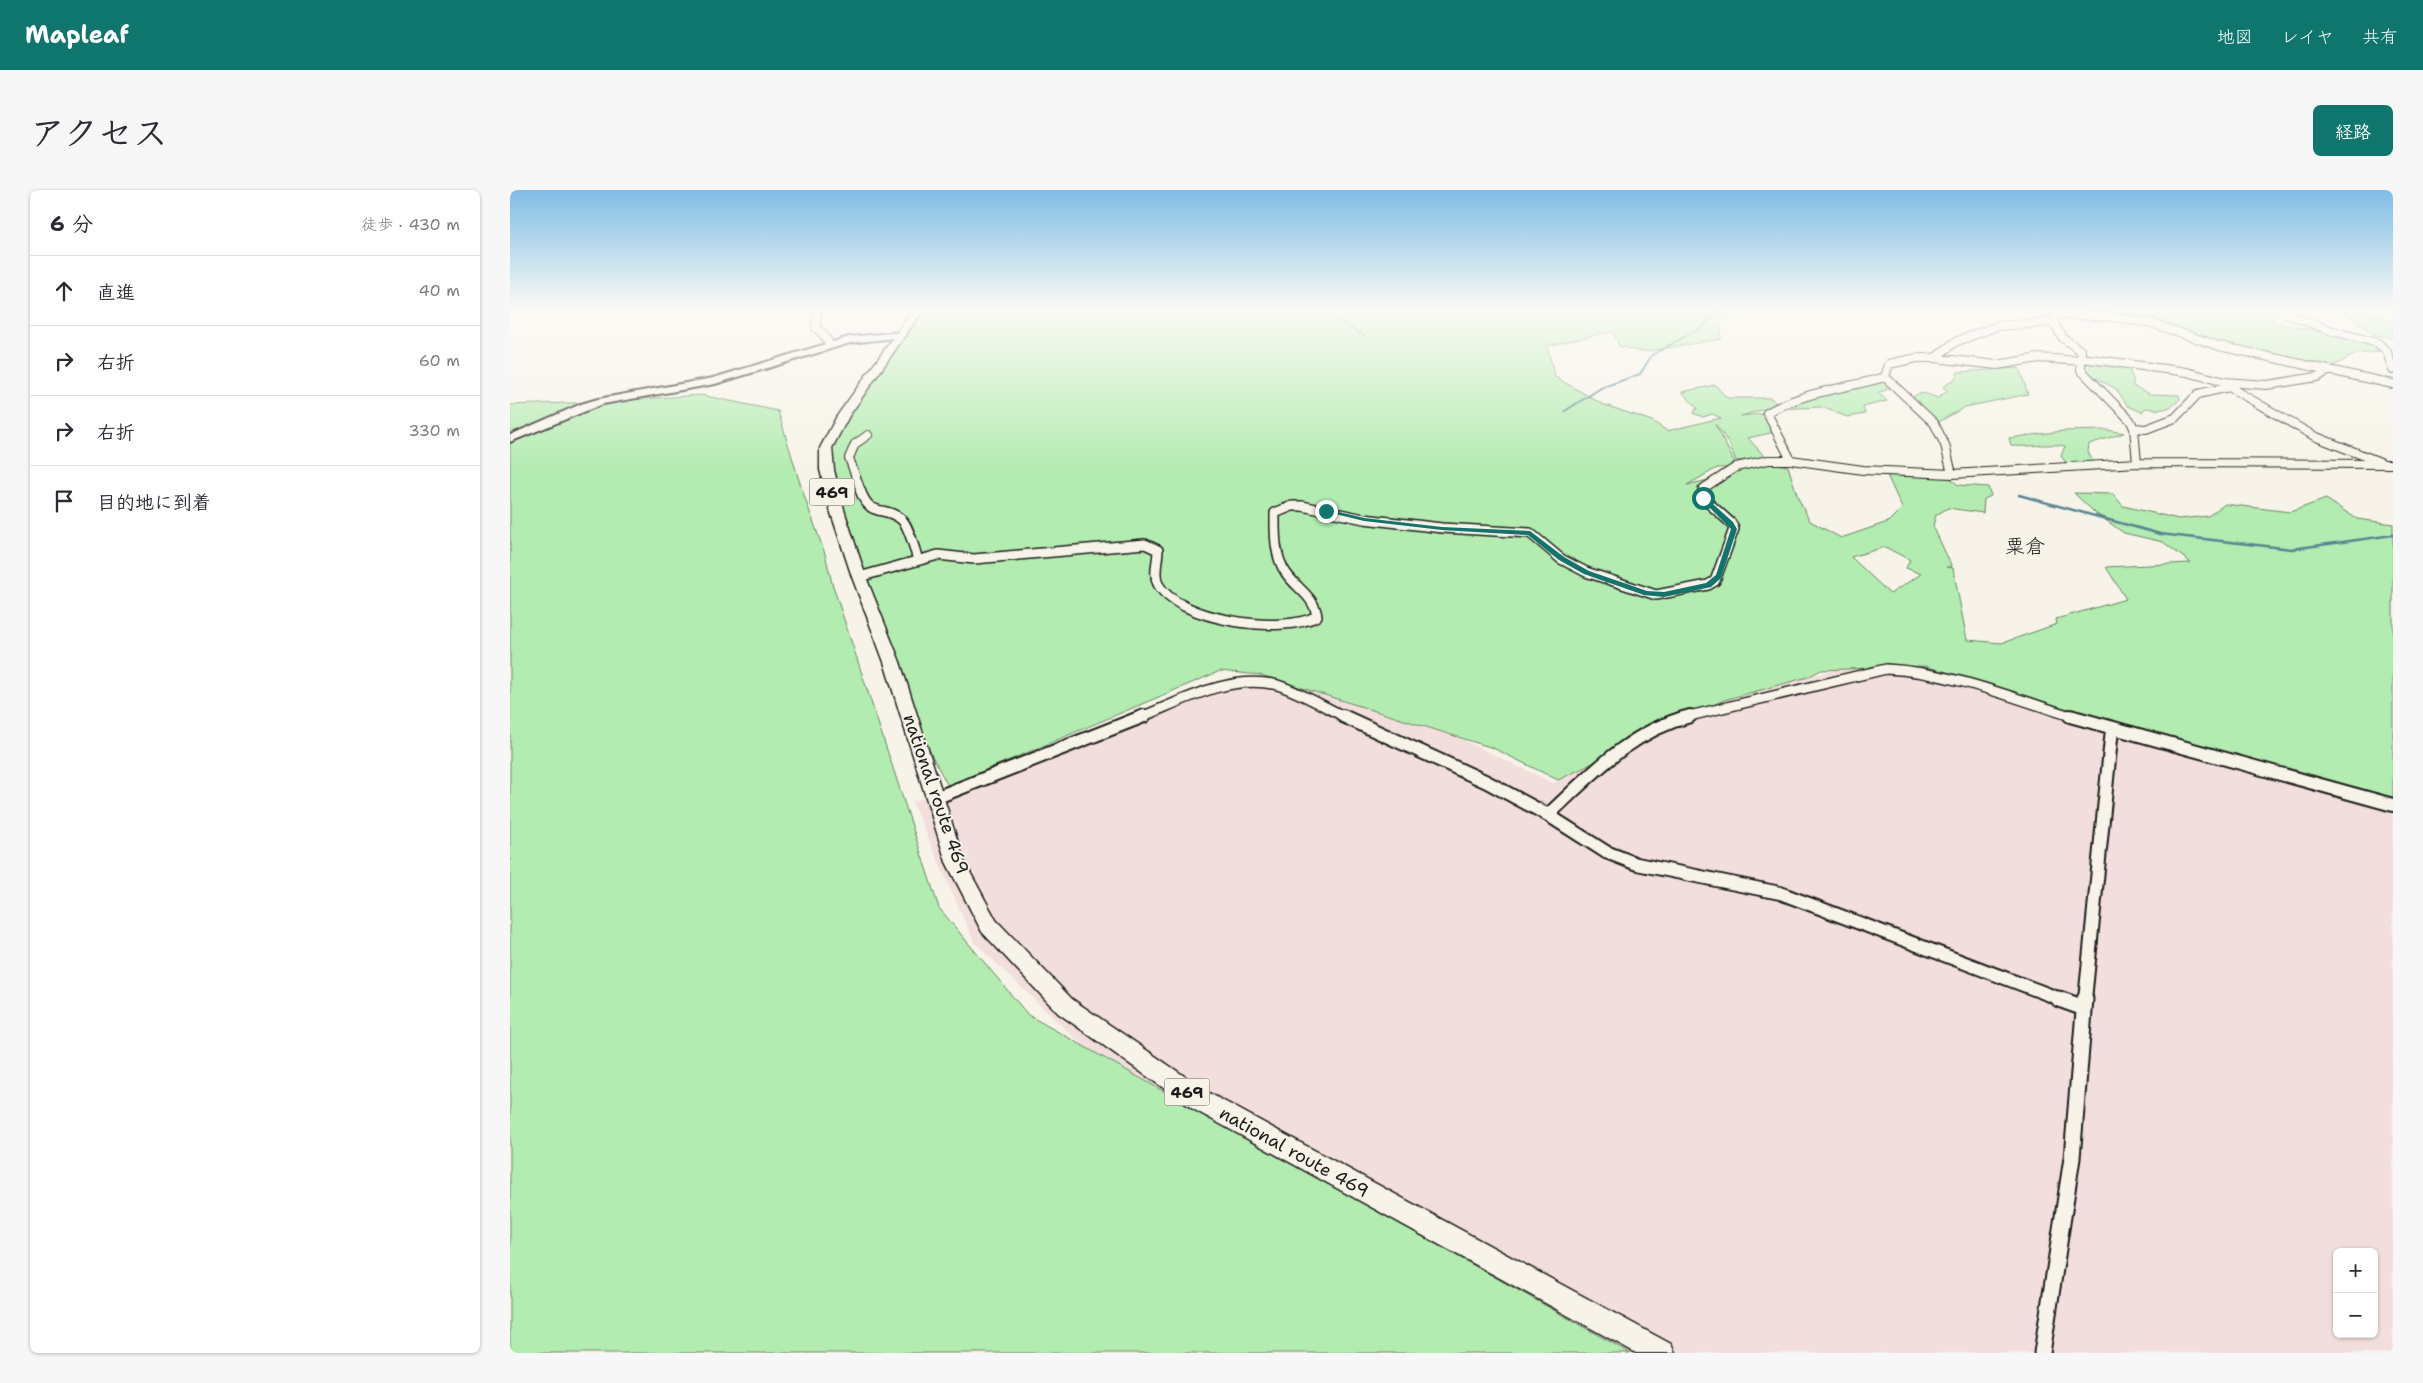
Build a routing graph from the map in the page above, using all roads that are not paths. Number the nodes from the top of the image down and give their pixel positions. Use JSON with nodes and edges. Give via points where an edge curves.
{"nodes":[{"id":1,"x":768,"y":364,"type":"edge"},
{"id":2,"x":880,"y":364,"type":"edge"},
{"id":3,"x":1889,"y":364,"type":"edge"},
{"id":4,"x":2081,"y":364,"type":"edge"},
{"id":5,"x":2119,"y":364,"type":"edge"},
{"id":6,"x":2304,"y":364,"type":"edge"},
{"id":7,"x":2330,"y":370,"type":"junction"},
{"id":8,"x":1884,"y":377,"type":"junction"},
{"id":9,"x":2227,"y":384,"type":"junction"},
{"id":10,"x":2393,"y":384,"type":"edge"},
{"id":11,"x":2134,"y":428,"type":"junction"},
{"id":12,"x":868,"y":435,"type":"dead end"},
{"id":13,"x":510,"y":439,"type":"edge"},
{"id":14,"x":1791,"y":460,"type":"junction"},
{"id":15,"x":2137,"y":463,"type":"junction"},
{"id":16,"x":2391,"y":466,"type":"edge"},
{"id":17,"x":1952,"y":474,"type":"junction"},
{"id":18,"x":918,"y":560,"type":"junction"},
{"id":19,"x":859,"y":578,"type":"junction"},
{"id":20,"x":2112,"y":729,"type":"junction"},
{"id":21,"x":935,"y":798,"type":"junction"},
{"id":22,"x":2393,"y":805,"type":"edge"},
{"id":23,"x":1548,"y":815,"type":"junction"},
{"id":24,"x":2084,"y":1008,"type":"junction"},
{"id":25,"x":1662,"y":1353,"type":"edge"},
{"id":26,"x":2042,"y":1353,"type":"edge"}],
"edges":[{"from":1,"to":13,"type":"main road","via":[[715,381],[602,401]]},
{"from":2,"to":19,"type":"highway","name":"national route 469","number":"469","via":[[843,416],[826,448],[827,470],[836,509]]},
{"from":3,"to":8,"type":"street"},
{"from":4,"to":11,"type":"street","via":[[2080,370],[2130,420]]},
{"from":5,"to":9,"type":"street","via":[[2188,372]]},
{"from":6,"to":7,"type":"street"},
{"from":7,"to":9,"type":"street","via":[[2317,377],[2276,384]]},
{"from":7,"to":10,"type":"street"},
{"from":8,"to":14,"type":"street","via":[[1864,384],[1810,393],[1767,412]]},
{"from":8,"to":17,"type":"street","via":[[1934,423],[1945,445]]},
{"from":9,"to":11,"type":"street","via":[[2198,394],[2175,418],[2146,429]]},
{"from":9,"to":16,"type":"street","via":[[2314,436]]},
{"from":11,"to":15,"type":"street"},
{"from":12,"to":18,"type":"street","via":[[854,444],[849,458],[865,503],[873,510],[895,515],[904,521]]},
{"from":14,"to":17,"type":"street","via":[[1863,470]]},
{"from":14,"to":18,"type":"street","via":[[1768,460],[1738,466],[1704,488],[1703,498],[1734,529],[1719,576],[1708,585],[1664,595],[1640,591],[1586,572],[1561,558],[1530,533],[1364,520],[1302,506],[1292,506],[1275,513],[1275,535],[1282,567],[1317,610],[1317,616],[1306,624],[1289,626],[1235,620],[1191,609],[1169,596],[1158,583],[1158,550],[1145,544],[985,559],[950,555]]},
{"from":15,"to":16,"type":"street"},
{"from":15,"to":17,"type":"street"},
{"from":18,"to":19,"type":"street"},
{"from":19,"to":21,"type":"highway","name":"national route 469","number":"469","via":[[892,662]]},
{"from":20,"to":22,"type":"street"},
{"from":20,"to":23,"type":"street","via":[[1946,677],[1886,669],[1682,718],[1651,731],[1622,746]]},
{"from":20,"to":24,"type":"street"},
{"from":21,"to":23,"type":"street","via":[[1215,688],[1246,682],[1274,684],[1313,700],[1487,782]]},
{"from":21,"to":25,"type":"highway","name":"national route 469","number":"469","via":[[955,862],[989,926],[1065,1006],[1201,1101]]},
{"from":23,"to":24,"type":"street","via":[[1606,852],[1637,864],[1780,894]]},
{"from":24,"to":26,"type":"street","via":[[2072,1158]]}]}
